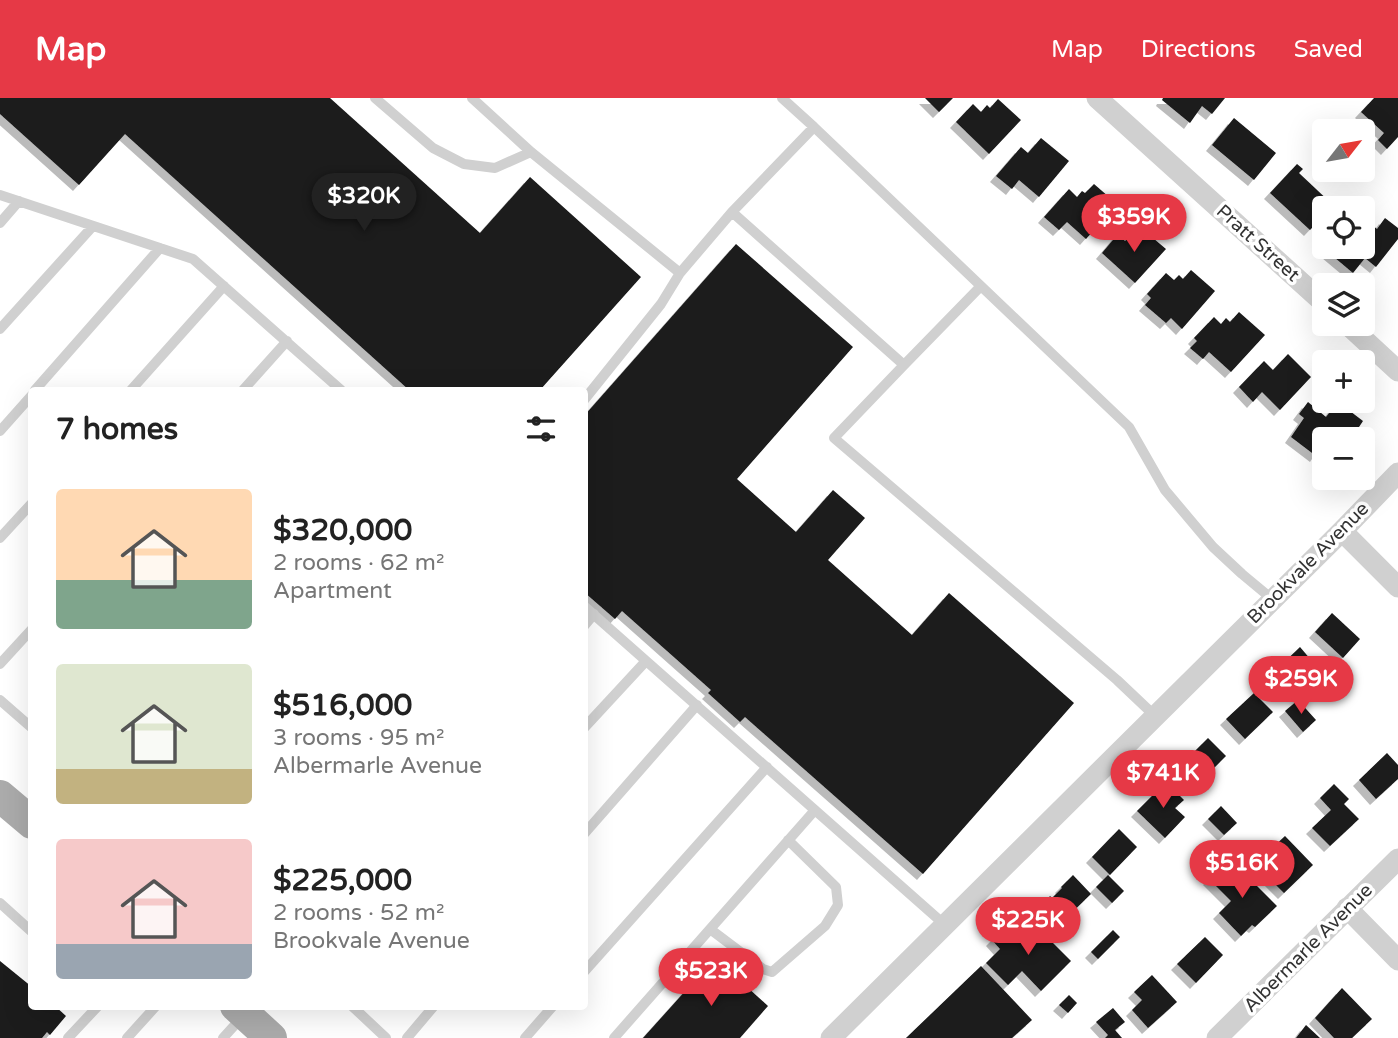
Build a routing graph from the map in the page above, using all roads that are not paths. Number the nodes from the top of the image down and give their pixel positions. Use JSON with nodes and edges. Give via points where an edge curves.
{"nodes":[{"id":1,"x":375,"y":98,"type":"edge"},
{"id":2,"x":471,"y":98,"type":"edge"},
{"id":3,"x":782,"y":98,"type":"edge"},
{"id":4,"x":1097,"y":98,"type":"edge"},
{"id":5,"x":814,"y":127,"type":"junction"},
{"id":6,"x":531,"y":152,"type":"junction"},
{"id":7,"x":0,"y":195,"type":"edge"},
{"id":8,"x":19,"y":201,"type":"junction"},
{"id":9,"x":732,"y":212,"type":"junction"},
{"id":10,"x":0,"y":223,"type":"edge"},
{"id":11,"x":93,"y":226,"type":"junction"},
{"id":12,"x":160,"y":248,"type":"junction"},
{"id":13,"x":680,"y":273,"type":"junction"},
{"id":14,"x":224,"y":286,"type":"junction"},
{"id":15,"x":981,"y":286,"type":"junction"},
{"id":16,"x":1312,"y":292,"type":"edge"},
{"id":17,"x":0,"y":329,"type":"edge"},
{"id":18,"x":1360,"y":336,"type":"edge"},
{"id":19,"x":287,"y":341,"type":"junction"},
{"id":20,"x":904,"y":365,"type":"junction"},
{"id":21,"x":1398,"y":371,"type":"edge"},
{"id":22,"x":39,"y":387,"type":"edge"},
{"id":23,"x":134,"y":387,"type":"edge"},
{"id":24,"x":246,"y":387,"type":"edge"},
{"id":25,"x":334,"y":387,"type":"edge"},
{"id":26,"x":588,"y":396,"type":"edge"},
{"id":27,"x":28,"y":400,"type":"edge"},
{"id":28,"x":0,"y":431,"type":"edge"},
{"id":29,"x":1398,"y":473,"type":"edge"},
{"id":30,"x":28,"y":507,"type":"edge"},
{"id":31,"x":1342,"y":531,"type":"junction"},
{"id":32,"x":0,"y":538,"type":"edge"},
{"id":33,"x":1398,"y":587,"type":"edge"},
{"id":34,"x":1272,"y":599,"type":"junction"},
{"id":35,"x":588,"y":609,"type":"edge"},
{"id":36,"x":594,"y":614,"type":"junction"},
{"id":37,"x":588,"y":621,"type":"edge"},
{"id":38,"x":28,"y":633,"type":"edge"},
{"id":39,"x":646,"y":660,"type":"junction"},
{"id":40,"x":0,"y":664,"type":"edge"},
{"id":41,"x":0,"y":699,"type":"edge"},
{"id":42,"x":697,"y":705,"type":"junction"},
{"id":43,"x":1155,"y":716,"type":"junction"},
{"id":44,"x":28,"y":724,"type":"edge"},
{"id":45,"x":588,"y":725,"type":"edge"},
{"id":46,"x":767,"y":767,"type":"junction"},
{"id":47,"x":0,"y":796,"type":"edge"},
{"id":48,"x":815,"y":810,"type":"junction"},
{"id":49,"x":28,"y":820,"type":"edge"},
{"id":50,"x":588,"y":829,"type":"edge"},
{"id":51,"x":788,"y":840,"type":"junction"},
{"id":52,"x":1398,"y":859,"type":"edge"},
{"id":53,"x":0,"y":903,"type":"edge"},
{"id":54,"x":1347,"y":908,"type":"junction"},
{"id":55,"x":945,"y":925,"type":"junction"},
{"id":56,"x":28,"y":928,"type":"edge"},
{"id":57,"x":710,"y":929,"type":"junction"},
{"id":58,"x":1398,"y":960,"type":"edge"},
{"id":59,"x":588,"y":968,"type":"edge"},
{"id":60,"x":94,"y":1010,"type":"edge"},
{"id":61,"x":152,"y":1010,"type":"edge"},
{"id":62,"x":241,"y":1010,"type":"edge"},
{"id":63,"x":356,"y":1010,"type":"edge"},
{"id":64,"x":431,"y":1010,"type":"edge"},
{"id":65,"x":550,"y":1010,"type":"edge"},
{"id":66,"x":68,"y":1038,"type":"edge"},
{"id":67,"x":127,"y":1038,"type":"edge"},
{"id":68,"x":223,"y":1038,"type":"edge"},
{"id":69,"x":271,"y":1038,"type":"edge"},
{"id":70,"x":386,"y":1038,"type":"edge"},
{"id":71,"x":407,"y":1038,"type":"edge"},
{"id":72,"x":525,"y":1038,"type":"edge"},
{"id":73,"x":614,"y":1038,"type":"edge"},
{"id":74,"x":831,"y":1038,"type":"edge"},
{"id":75,"x":1217,"y":1038,"type":"edge"}],
"edges":[{"from":1,"to":6,"type":"lane","via":[[433,148],[464,164],[495,169]]},
{"from":2,"to":6,"type":"lane"},
{"from":3,"to":5,"type":"lane"},
{"from":4,"to":16,"type":"street","name":"Pratt Street"},
{"from":5,"to":9,"type":"lane"},
{"from":5,"to":15,"type":"lane"},
{"from":6,"to":13,"type":"lane"},
{"from":7,"to":8,"type":"lane"},
{"from":8,"to":10,"type":"lane"},
{"from":8,"to":11,"type":"lane"},
{"from":9,"to":13,"type":"lane"},
{"from":9,"to":20,"type":"lane"},
{"from":11,"to":12,"type":"lane"},
{"from":11,"to":17,"type":"lane"},
{"from":12,"to":14,"type":"lane","via":[[193,259]]},
{"from":12,"to":22,"type":"lane"},
{"from":13,"to":26,"type":"lane"},
{"from":14,"to":19,"type":"lane"},
{"from":14,"to":23,"type":"lane"},
{"from":15,"to":20,"type":"lane"},
{"from":15,"to":34,"type":"lane","via":[[1129,427],[1165,490],[1213,547]]},
{"from":18,"to":21,"type":"street"},
{"from":19,"to":24,"type":"lane"},
{"from":19,"to":25,"type":"lane"},
{"from":20,"to":43,"type":"lane","via":[[834,439]]},
{"from":27,"to":28,"type":"lane"},
{"from":29,"to":31,"type":"street","name":"Brookvale Avenue"},
{"from":30,"to":32,"type":"lane"},
{"from":31,"to":33,"type":"street"},
{"from":31,"to":34,"type":"street","name":"Brookvale Avenue"},
{"from":34,"to":43,"type":"street","name":"Brookvale Avenue"},
{"from":35,"to":36,"type":"lane"},
{"from":36,"to":37,"type":"lane"},
{"from":36,"to":39,"type":"lane"},
{"from":38,"to":40,"type":"lane"},
{"from":39,"to":42,"type":"lane"},
{"from":39,"to":45,"type":"lane"},
{"from":41,"to":44,"type":"lane"},
{"from":42,"to":46,"type":"lane"},
{"from":42,"to":50,"type":"lane"},
{"from":43,"to":55,"type":"street","name":"Brookvale Avenue"},
{"from":46,"to":48,"type":"lane"},
{"from":46,"to":59,"type":"lane"},
{"from":47,"to":49,"type":"main road"},
{"from":48,"to":51,"type":"lane"},
{"from":48,"to":55,"type":"lane"},
{"from":51,"to":57,"type":"lane"},
{"from":51,"to":57,"type":"lane","via":[[836,887],[838,905],[825,926],[772,972]]},
{"from":52,"to":54,"type":"street","name":"Albermarle Avenue"},
{"from":53,"to":56,"type":"lane"},
{"from":54,"to":58,"type":"street"},
{"from":54,"to":75,"type":"street","name":"Albermarle Avenue"},
{"from":55,"to":74,"type":"street","name":"Brookvale Avenue"},
{"from":57,"to":73,"type":"lane"},
{"from":60,"to":66,"type":"lane"},
{"from":61,"to":67,"type":"lane"},
{"from":62,"to":68,"type":"lane"},
{"from":62,"to":69,"type":"main road"},
{"from":63,"to":70,"type":"lane"},
{"from":64,"to":71,"type":"lane"},
{"from":65,"to":72,"type":"lane"}]}
